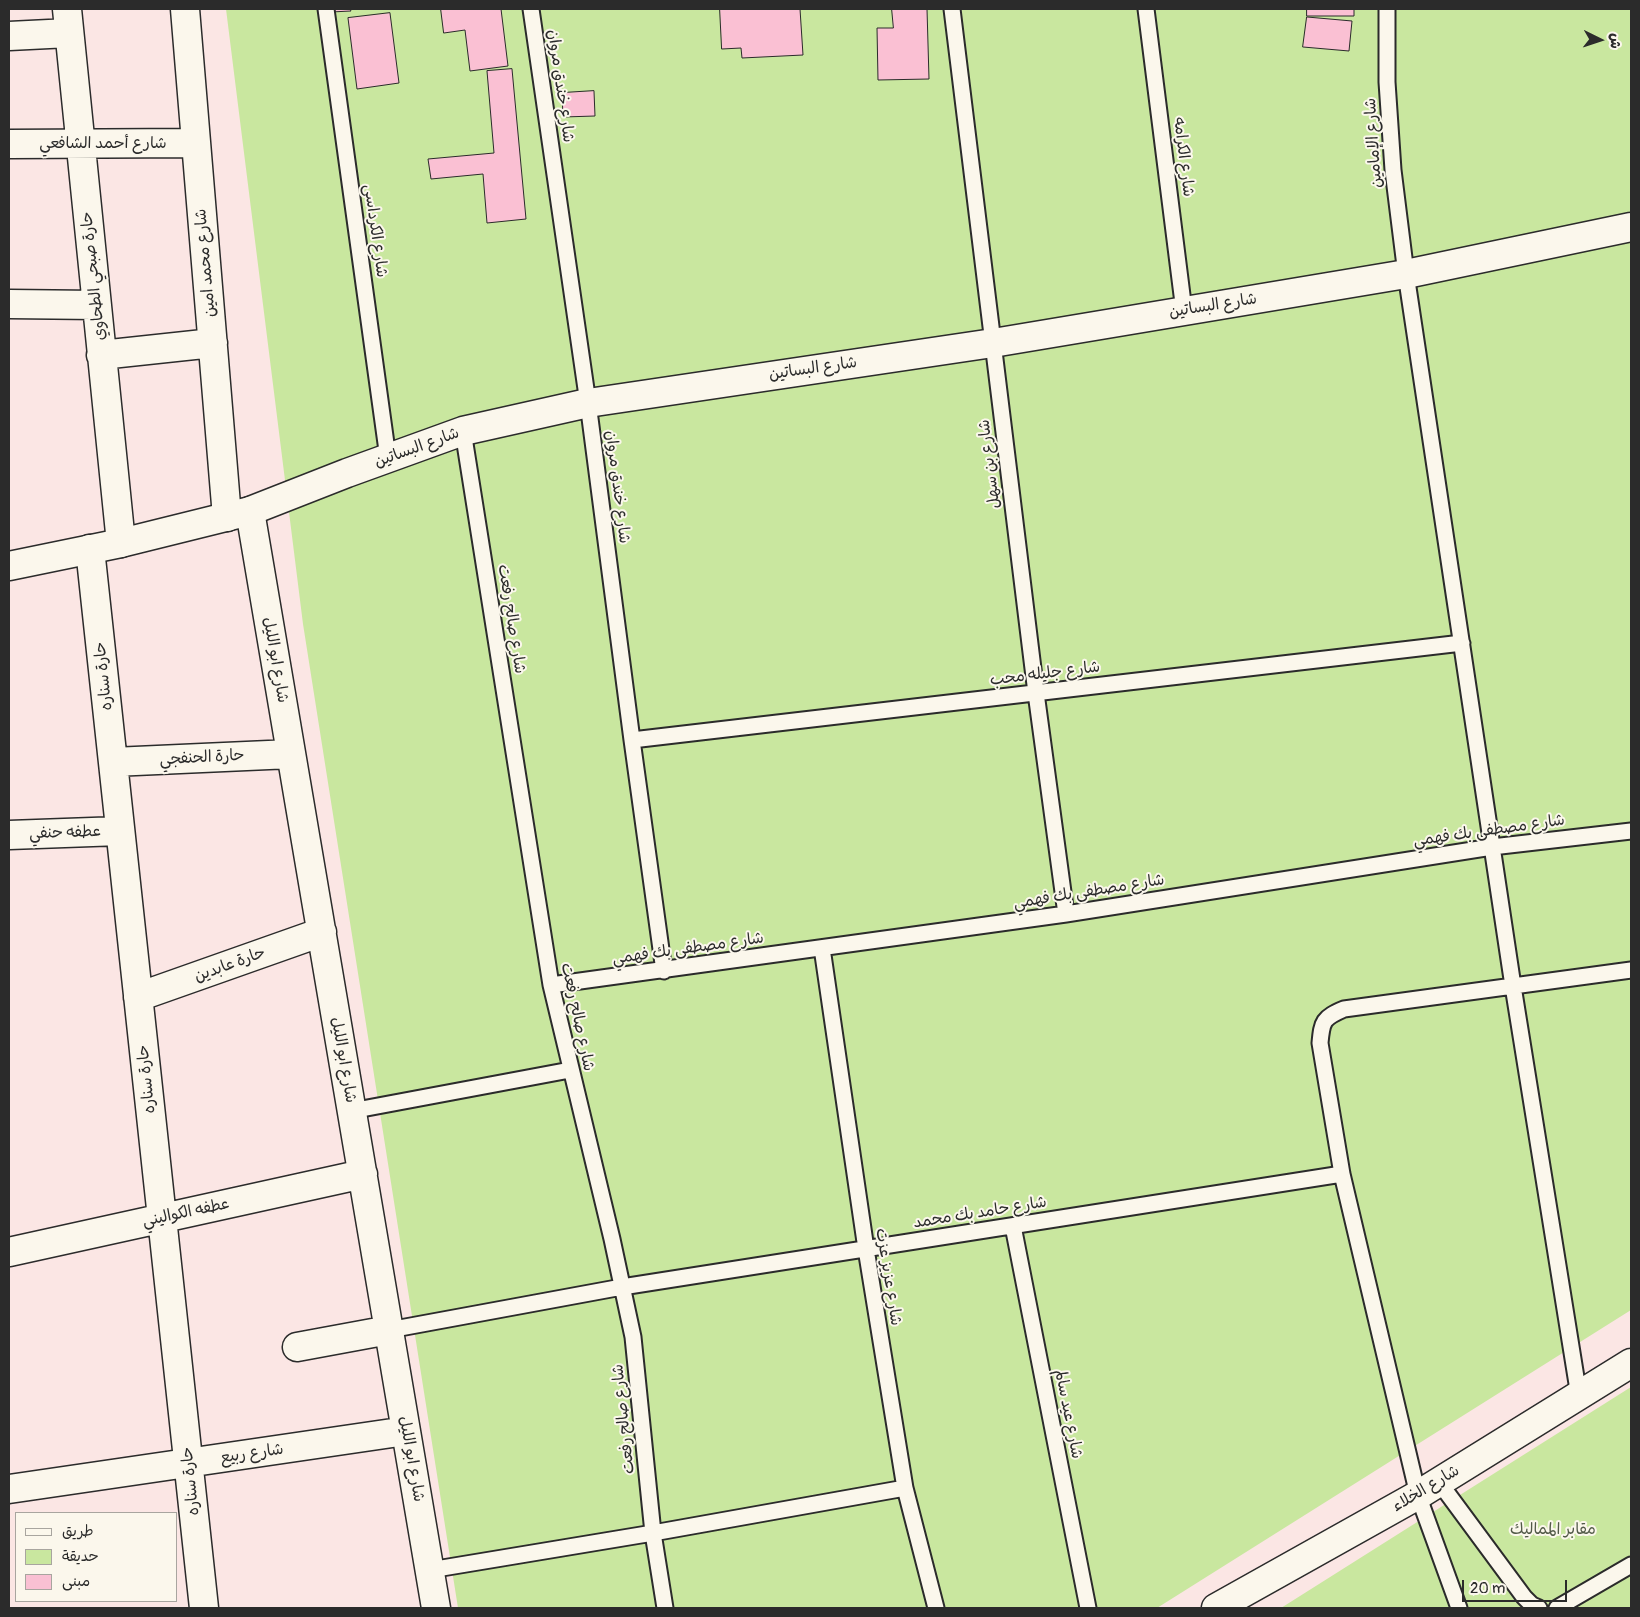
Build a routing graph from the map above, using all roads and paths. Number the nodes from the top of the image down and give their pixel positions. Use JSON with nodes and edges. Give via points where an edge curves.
{"nodes":[{"id":1,"x":185,"y":9,"type":"edge"},
{"id":2,"x":326,"y":9,"type":"edge"},
{"id":3,"x":531,"y":9,"type":"edge"},
{"id":4,"x":952,"y":9,"type":"edge"},
{"id":5,"x":1146,"y":9,"type":"edge"},
{"id":6,"x":1387,"y":9,"type":"edge"},
{"id":7,"x":68,"y":21,"type":"edge"},
{"id":8,"x":9,"y":36,"type":"edge"},
{"id":9,"x":196,"y":143,"type":"junction"},
{"id":10,"x":9,"y":144,"type":"edge"},
{"id":11,"x":80,"y":144,"type":"junction"},
{"id":12,"x":1631,"y":227,"type":"edge"},
{"id":13,"x":1406,"y":274,"type":"junction"},
{"id":14,"x":9,"y":304,"type":"edge"},
{"id":15,"x":97,"y":305,"type":"junction"},
{"id":16,"x":1184,"y":310,"type":"junction"},
{"id":17,"x":212,"y":343,"type":"junction"},
{"id":18,"x":993,"y":343,"type":"junction"},
{"id":19,"x":101,"y":356,"type":"junction"},
{"id":20,"x":588,"y":403,"type":"junction"},
{"id":21,"x":464,"y":431,"type":"junction"},
{"id":22,"x":388,"y":458,"type":"junction"},
{"id":23,"x":238,"y":514,"type":"junction"},
{"id":24,"x":121,"y":543,"type":"junction"},
{"id":25,"x":90,"y":549,"type":"junction"},
{"id":26,"x":9,"y":566,"type":"edge"},
{"id":27,"x":1462,"y":644,"type":"junction"},
{"id":28,"x":1036,"y":693,"type":"junction"},
{"id":29,"x":632,"y":740,"type":"junction"},
{"id":30,"x":291,"y":754,"type":"junction"},
{"id":31,"x":113,"y":762,"type":"junction"},
{"id":32,"x":1631,"y":831,"type":"edge"},
{"id":33,"x":120,"y":832,"type":"junction"},
{"id":34,"x":9,"y":835,"type":"edge"},
{"id":35,"x":1492,"y":847,"type":"junction"},
{"id":36,"x":1066,"y":914,"type":"junction"},
{"id":37,"x":322,"y":932,"type":"junction"},
{"id":38,"x":822,"y":948,"type":"junction"},
{"id":39,"x":664,"y":970,"type":"junction"},
{"id":40,"x":1631,"y":970,"type":"edge"},
{"id":41,"x":551,"y":985,"type":"junction"},
{"id":42,"x":1513,"y":986,"type":"junction"},
{"id":43,"x":138,"y":997,"type":"junction"},
{"id":44,"x":570,"y":1070,"type":"junction"},
{"id":45,"x":352,"y":1111,"type":"junction"},
{"id":46,"x":363,"y":1174,"type":"junction"},
{"id":47,"x":1342,"y":1174,"type":"junction"},
{"id":48,"x":162,"y":1219,"type":"junction"},
{"id":49,"x":1013,"y":1226,"type":"junction"},
{"id":50,"x":866,"y":1249,"type":"junction"},
{"id":51,"x":9,"y":1252,"type":"edge"},
{"id":52,"x":622,"y":1287,"type":"junction"},
{"id":53,"x":389,"y":1330,"type":"junction"},
{"id":54,"x":297,"y":1347,"type":"dead end"},
{"id":55,"x":1631,"y":1363,"type":"edge"},
{"id":56,"x":1578,"y":1396,"type":"junction"},
{"id":57,"x":406,"y":1431,"type":"junction"},
{"id":58,"x":189,"y":1463,"type":"junction"},
{"id":59,"x":905,"y":1488,"type":"junction"},
{"id":60,"x":9,"y":1489,"type":"edge"},
{"id":61,"x":1429,"y":1489,"type":"junction"},
{"id":62,"x":653,"y":1533,"type":"junction"},
{"id":63,"x":1631,"y":1565,"type":"edge"},
{"id":64,"x":430,"y":1570,"type":"junction"},
{"id":65,"x":204,"y":1608,"type":"edge"},
{"id":66,"x":436,"y":1608,"type":"edge"},
{"id":67,"x":665,"y":1608,"type":"edge"},
{"id":68,"x":936,"y":1608,"type":"edge"},
{"id":69,"x":1088,"y":1608,"type":"edge"},
{"id":70,"x":1216,"y":1608,"type":"edge"},
{"id":71,"x":1459,"y":1608,"type":"edge"},
{"id":72,"x":1539,"y":1608,"type":"edge"},
{"id":73,"x":1557,"y":1608,"type":"edge"}],
"edges":[{"from":1,"to":9,"type":"street","name":"شارع محمد امين"},
{"from":2,"to":22,"type":"lane","name":"شارع الكرداسى"},
{"from":3,"to":20,"type":"lane","name":"شارع خندق مروان"},
{"from":4,"to":18,"type":"lane","name":"شارع بن سهل"},
{"from":5,"to":16,"type":"lane","name":"شارع الكرامه"},
{"from":6,"to":13,"type":"lane","name":"شارع الإمامين","via":[[1387,82],[1393,170]]},
{"from":7,"to":8,"type":"street"},
{"from":7,"to":11,"type":"street","name":"حارة صبحي الطحاوي"},
{"from":9,"to":11,"type":"street","name":"شارع أحمد الشافعي"},
{"from":9,"to":17,"type":"street","name":"شارع محمد امين"},
{"from":10,"to":11,"type":"street","name":"شارع أحمد الشافعي"},
{"from":11,"to":15,"type":"street","name":"حارة صبحي الطحاوي"},
{"from":12,"to":13,"type":"street","name":"شارع البساتين"},
{"from":13,"to":16,"type":"street","name":"شارع البساتين"},
{"from":13,"to":27,"type":"lane","name":"شارع الإمامين"},
{"from":14,"to":15,"type":"street"},
{"from":15,"to":19,"type":"street","name":"حارة صبحي الطحاوي"},
{"from":16,"to":18,"type":"street","name":"شارع البساتين"},
{"from":17,"to":19,"type":"street"},
{"from":17,"to":23,"type":"street","name":"شارع محمد امين"},
{"from":18,"to":20,"type":"street","name":"شارع البساتين"},
{"from":18,"to":28,"type":"lane","name":"شارع بن سهل"},
{"from":19,"to":24,"type":"street","name":"حارة صبحي الطحاوي"},
{"from":20,"to":21,"type":"street","name":"شارع البساتين"},
{"from":20,"to":29,"type":"lane","name":"شارع خندق مروان"},
{"from":21,"to":22,"type":"street","name":"شارع البساتين"},
{"from":21,"to":41,"type":"lane","name":"شارع صالح رفعت"},
{"from":22,"to":23,"type":"street","name":"شارع البساتين"},
{"from":23,"to":24,"type":"street","name":"شارع البساتين"},
{"from":23,"to":30,"type":"street","name":"شارع ابو الليل"},
{"from":24,"to":25,"type":"street","name":"شارع البساتين"},
{"from":25,"to":26,"type":"street","name":"شارع البساتين"},
{"from":25,"to":31,"type":"street","name":"حارة سناره"},
{"from":27,"to":28,"type":"lane","name":"شارع جليله محب"},
{"from":27,"to":35,"type":"lane","name":"شارع الإمامين"},
{"from":28,"to":29,"type":"lane","name":"شارع جليله محب"},
{"from":28,"to":36,"type":"lane","name":"شارع بن سهل"},
{"from":29,"to":39,"type":"lane","name":"شارع خندق مروان"},
{"from":30,"to":31,"type":"street","name":"حارة الحنفجي"},
{"from":30,"to":37,"type":"street","name":"شارع ابو الليل"},
{"from":31,"to":33,"type":"street","name":"حارة سناره"},
{"from":32,"to":35,"type":"lane","name":"شارع مصطفى بك فهمي"},
{"from":33,"to":34,"type":"street","name":"عطفه حنفي"},
{"from":33,"to":43,"type":"street","name":"حارة سناره"},
{"from":35,"to":36,"type":"lane","name":"شارع مصطفى بك فهمي"},
{"from":35,"to":42,"type":"lane","name":"شارع الإمامين"},
{"from":36,"to":38,"type":"lane","name":"شارع مصطفى بك فهمي"},
{"from":37,"to":43,"type":"street","name":"حارة عابدين"},
{"from":37,"to":45,"type":"street","name":"شارع ابو الليل"},
{"from":38,"to":39,"type":"lane","name":"شارع مصطفى بك فهمي"},
{"from":38,"to":50,"type":"lane","name":"شارع عزيز عزت"},
{"from":39,"to":41,"type":"lane","name":"شارع مصطفى بك فهمي"},
{"from":40,"to":42,"type":"lane"},
{"from":41,"to":44,"type":"lane","name":"شارع صالح رفعت"},
{"from":42,"to":47,"type":"lane","via":[[1344,1009],[1330,1015],[1322,1025],[1320,1043]]},
{"from":42,"to":56,"type":"lane","name":"شارع الإمامين"},
{"from":43,"to":48,"type":"street","name":"حارة سناره"},
{"from":44,"to":45,"type":"lane"},
{"from":44,"to":52,"type":"lane","name":"شارع صالح رفعت"},
{"from":45,"to":46,"type":"street","name":"شارع ابو الليل"},
{"from":46,"to":48,"type":"street","name":"عطفه الكواليني"},
{"from":46,"to":53,"type":"street","name":"شارع ابو الليل"},
{"from":47,"to":49,"type":"lane","name":"شارع حامد بك محمد"},
{"from":47,"to":61,"type":"lane"},
{"from":48,"to":51,"type":"street","name":"عطفه الكواليني"},
{"from":48,"to":58,"type":"street","name":"حارة سناره"},
{"from":49,"to":50,"type":"lane","name":"شارع حامد بك محمد"},
{"from":49,"to":69,"type":"lane","name":"شارع عيد سالم"},
{"from":50,"to":52,"type":"lane","name":"شارع حامد بك محمد"},
{"from":50,"to":59,"type":"lane","name":"شارع عزيز عزت"},
{"from":52,"to":53,"type":"lane","name":"شارع حامد بك محمد"},
{"from":52,"to":62,"type":"lane","name":"شارع صالح رفعت","via":[[633,1338]]},
{"from":53,"to":54,"type":"street"},
{"from":53,"to":57,"type":"street","name":"شارع ابو الليل"},
{"from":55,"to":56,"type":"street","name":"شارع الخلاء"},
{"from":56,"to":61,"type":"street","name":"شارع الخلاء"},
{"from":57,"to":58,"type":"street","name":"شارع ربيع"},
{"from":57,"to":64,"type":"street","name":"شارع ابو الليل"},
{"from":58,"to":60,"type":"street","name":"شارع ربيع"},
{"from":58,"to":65,"type":"street","name":"حارة سناره"},
{"from":59,"to":62,"type":"lane"},
{"from":59,"to":68,"type":"lane","name":"شارع عزيز عزت"},
{"from":61,"to":70,"type":"street","name":"شارع الخلاء"},
{"from":61,"to":71,"type":"lane"},
{"from":61,"to":72,"type":"lane","via":[[1524,1597]]},
{"from":62,"to":64,"type":"lane"},
{"from":62,"to":67,"type":"lane","name":"شارع صالح رفعت"},
{"from":63,"to":73,"type":"lane"},
{"from":64,"to":66,"type":"street","name":"شارع ابو الليل"}]}
